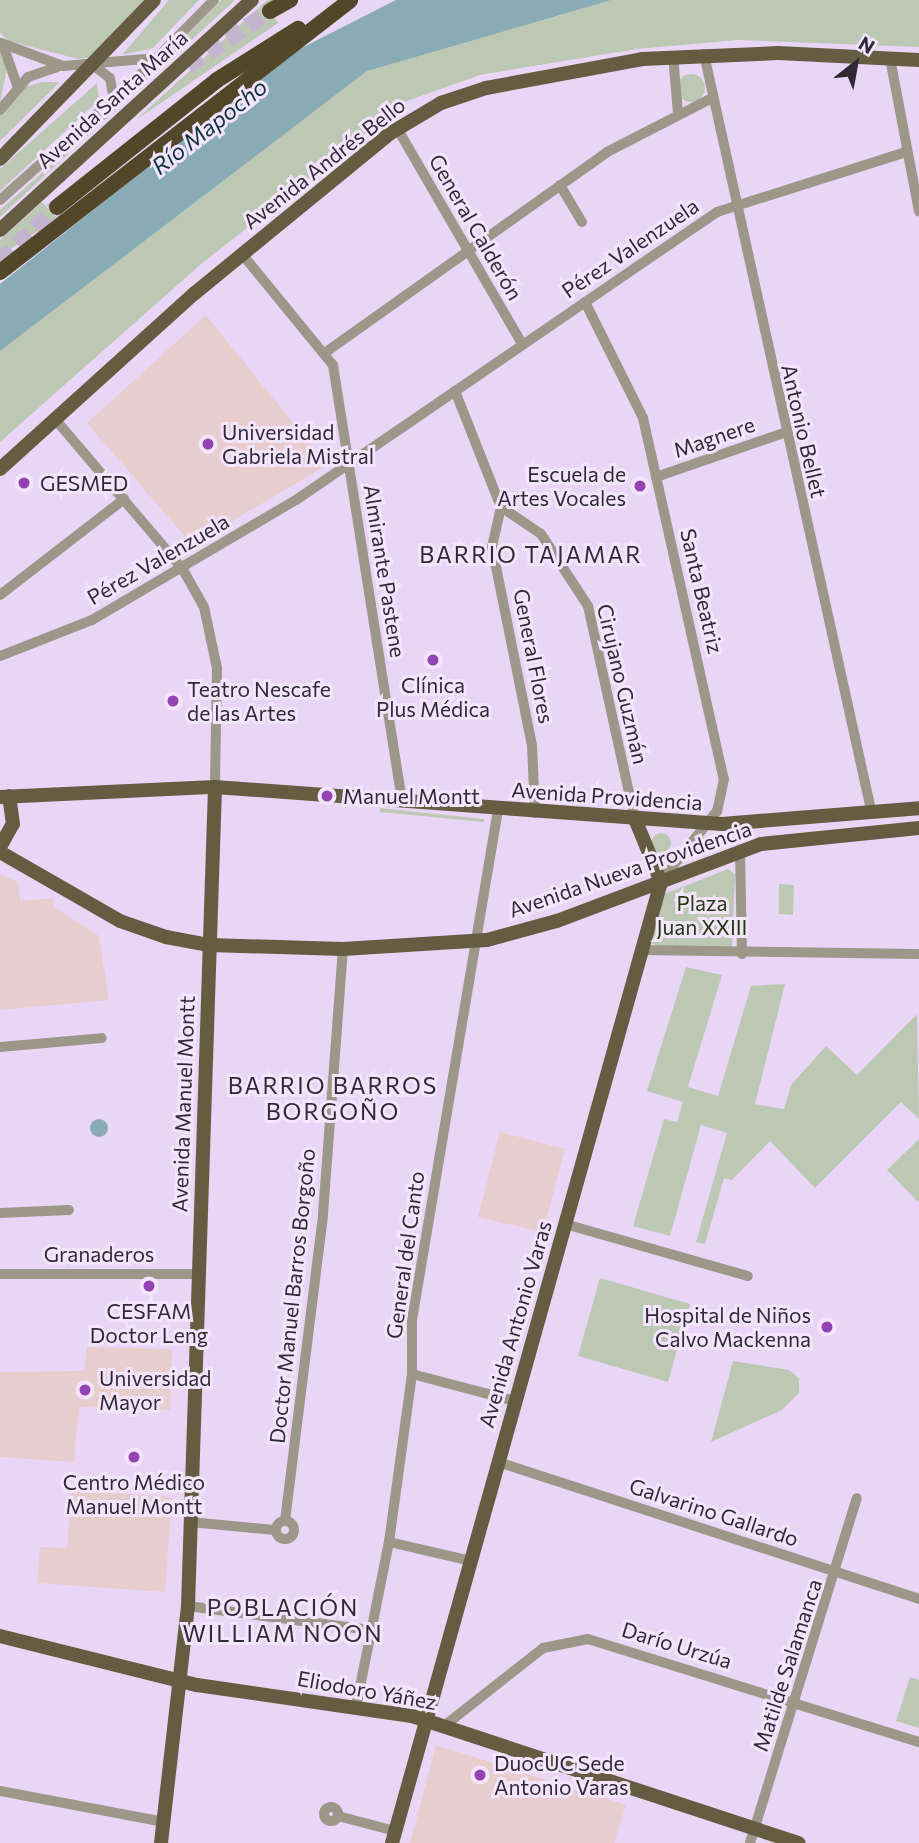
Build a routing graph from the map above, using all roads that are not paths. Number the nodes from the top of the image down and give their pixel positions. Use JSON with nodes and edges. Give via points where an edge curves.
{"nodes":[{"id":1,"x":154,"y":0,"type":"edge"},
{"id":2,"x":214,"y":0,"type":"edge"},
{"id":3,"x":252,"y":0,"type":"edge"},
{"id":4,"x":290,"y":0,"type":"edge"},
{"id":5,"x":351,"y":1,"type":"edge"},
{"id":6,"x":270,"y":11,"type":"tunnel mouth"},
{"id":7,"x":0,"y":42,"type":"edge"},
{"id":8,"x":704,"y":54,"type":"junction"},
{"id":9,"x":673,"y":56,"type":"junction"},
{"id":10,"x":159,"y":57,"type":"junction"},
{"id":11,"x":890,"y":58,"type":"junction"},
{"id":12,"x":919,"y":60,"type":"edge"},
{"id":13,"x":91,"y":65,"type":"junction"},
{"id":14,"x":63,"y":66,"type":"junction"},
{"id":15,"x":18,"y":88,"type":"junction"},
{"id":16,"x":710,"y":99,"type":"junction"},
{"id":17,"x":114,"y":100,"type":"junction"},
{"id":18,"x":0,"y":110,"type":"edge"},
{"id":19,"x":678,"y":113,"type":"junction"},
{"id":20,"x":397,"y":128,"type":"junction"},
{"id":21,"x":906,"y":152,"type":"junction"},
{"id":22,"x":0,"y":159,"type":"edge"},
{"id":23,"x":560,"y":186,"type":"junction"},
{"id":24,"x":0,"y":200,"type":"edge"},
{"id":25,"x":733,"y":204,"type":"junction"},
{"id":26,"x":57,"y":206,"type":"tunnel mouth"},
{"id":27,"x":919,"y":211,"type":"edge"},
{"id":28,"x":582,"y":222,"type":"dead end"},
{"id":29,"x":0,"y":230,"type":"edge"},
{"id":30,"x":468,"y":251,"type":"junction"},
{"id":31,"x":242,"y":254,"type":"junction"},
{"id":32,"x":0,"y":270,"type":"edge"},
{"id":33,"x":585,"y":302,"type":"junction"},
{"id":34,"x":522,"y":344,"type":"junction"},
{"id":35,"x":326,"y":352,"type":"junction"},
{"id":36,"x":455,"y":391,"type":"junction"},
{"id":37,"x":55,"y":419,"type":"junction"},
{"id":38,"x":784,"y":433,"type":"junction"},
{"id":39,"x":349,"y":464,"type":"junction"},
{"id":40,"x":0,"y":469,"type":"edge"},
{"id":41,"x":656,"y":477,"type":"junction"},
{"id":42,"x":124,"y":499,"type":"junction"},
{"id":43,"x":501,"y":507,"type":"junction"},
{"id":44,"x":182,"y":568,"type":"junction"},
{"id":45,"x":0,"y":595,"type":"edge"},
{"id":46,"x":0,"y":656,"type":"edge"},
{"id":47,"x":215,"y":787,"type":"junction"},
{"id":48,"x":4,"y":797,"type":"edge"},
{"id":49,"x":402,"y":800,"type":"junction"},
{"id":50,"x":919,"y":808,"type":"edge"},
{"id":51,"x":498,"y":810,"type":"junction"},
{"id":52,"x":536,"y":813,"type":"junction"},
{"id":53,"x":872,"y":814,"type":"junction"},
{"id":54,"x":635,"y":819,"type":"junction"},
{"id":55,"x":709,"y":823,"type":"junction"},
{"id":56,"x":919,"y":828,"type":"edge"},
{"id":57,"x":0,"y":846,"type":"edge"},
{"id":58,"x":740,"y":851,"type":"junction"},
{"id":59,"x":0,"y":852,"type":"edge"},
{"id":60,"x":661,"y":882,"type":"junction"},
{"id":61,"x":477,"y":941,"type":"junction"},
{"id":62,"x":209,"y":945,"type":"junction"},
{"id":63,"x":343,"y":949,"type":"junction"},
{"id":64,"x":640,"y":950,"type":"junction"},
{"id":65,"x":742,"y":954,"type":"junction"},
{"id":66,"x":919,"y":954,"type":"edge"},
{"id":67,"x":102,"y":1038,"type":"dead end"},
{"id":68,"x":0,"y":1047,"type":"edge"},
{"id":69,"x":69,"y":1210,"type":"dead end"},
{"id":70,"x":0,"y":1213,"type":"edge"},
{"id":71,"x":565,"y":1224,"type":"junction"},
{"id":72,"x":0,"y":1274,"type":"edge"},
{"id":73,"x":199,"y":1274,"type":"junction"},
{"id":74,"x":748,"y":1276,"type":"dead end"},
{"id":75,"x":412,"y":1374,"type":"junction"},
{"id":76,"x":515,"y":1401,"type":"junction"},
{"id":77,"x":498,"y":1462,"type":"junction"},
{"id":78,"x":857,"y":1497,"type":"dead end"},
{"id":79,"x":285,"y":1521,"type":"junction"},
{"id":80,"x":190,"y":1522,"type":"junction"},
{"id":81,"x":275,"y":1530,"type":"junction"},
{"id":82,"x":389,"y":1542,"type":"junction"},
{"id":83,"x":471,"y":1561,"type":"junction"},
{"id":84,"x":837,"y":1573,"type":"junction"},
{"id":85,"x":919,"y":1599,"type":"edge"},
{"id":86,"x":188,"y":1606,"type":"junction"},
{"id":87,"x":370,"y":1630,"type":"junction"},
{"id":88,"x":0,"y":1636,"type":"edge"},
{"id":89,"x":183,"y":1682,"type":"junction"},
{"id":90,"x":796,"y":1702,"type":"junction"},
{"id":91,"x":356,"y":1707,"type":"junction"},
{"id":92,"x":426,"y":1720,"type":"junction"},
{"id":93,"x":444,"y":1726,"type":"junction"},
{"id":94,"x":919,"y":1742,"type":"edge"},
{"id":95,"x":0,"y":1791,"type":"edge"},
{"id":96,"x":338,"y":1816,"type":"dead end"},
{"id":97,"x":164,"y":1822,"type":"junction"},
{"id":98,"x":752,"y":1836,"type":"edge"},
{"id":99,"x":393,"y":1837,"type":"edge"},
{"id":100,"x":161,"y":1843,"type":"edge"},
{"id":101,"x":799,"y":1843,"type":"edge"}],
"edges":[{"from":1,"to":22,"type":"main road"},
{"from":2,"to":10,"type":"street"},
{"from":3,"to":29,"type":"main road","name":"Avenida Santa María"},
{"from":4,"to":6,"type":"highway"},
{"from":5,"to":26,"type":"highway","via":[[239,64]]},
{"from":5,"to":32,"type":"highway"},
{"from":7,"to":14,"type":"street"},
{"from":7,"to":15,"type":"street"},
{"from":8,"to":9,"type":"main road","name":"Avenida Andrés Bello"},
{"from":8,"to":11,"type":"main road","name":"Avenida Andrés Bello"},
{"from":8,"to":16,"type":"street","name":"Antonio Bellet"},
{"from":9,"to":19,"type":"street"},
{"from":9,"to":20,"type":"main road","name":"Avenida Andrés Bello","via":[[486,88]]},
{"from":10,"to":13,"type":"street"},
{"from":10,"to":17,"type":"street"},
{"from":11,"to":12,"type":"main road","name":"Avenida Andrés Bello"},
{"from":11,"to":21,"type":"street"},
{"from":13,"to":14,"type":"street"},
{"from":13,"to":17,"type":"street","via":[[110,78]]},
{"from":14,"to":15,"type":"street","via":[[35,74]]},
{"from":15,"to":18,"type":"street"},
{"from":16,"to":19,"type":"street"},
{"from":16,"to":25,"type":"street","name":"Antonio Bellet"},
{"from":17,"to":24,"type":"street"},
{"from":19,"to":23,"type":"street"},
{"from":20,"to":30,"type":"street","name":"General Calderón"},
{"from":20,"to":31,"type":"main road","name":"Avenida Andrés Bello"},
{"from":21,"to":25,"type":"street","name":"Pérez Valenzuela"},
{"from":21,"to":27,"type":"street"},
{"from":23,"to":28,"type":"street"},
{"from":23,"to":30,"type":"street"},
{"from":25,"to":33,"type":"street","name":"Pérez Valenzuela"},
{"from":25,"to":38,"type":"street","name":"Antonio Bellet"},
{"from":30,"to":34,"type":"street","name":"General Calderón"},
{"from":30,"to":35,"type":"street"},
{"from":31,"to":35,"type":"street","name":"Almirante Pastene"},
{"from":31,"to":37,"type":"main road","name":"Avenida Andrés Bello"},
{"from":33,"to":34,"type":"street","name":"Pérez Valenzuela"},
{"from":33,"to":41,"type":"street","name":"Santa Beatriz","via":[[639,406]]},
{"from":34,"to":36,"type":"street","name":"Pérez Valenzuela"},
{"from":35,"to":39,"type":"street","name":"Almirante Pastene"},
{"from":36,"to":39,"type":"street","name":"Pérez Valenzuela"},
{"from":36,"to":43,"type":"street"},
{"from":37,"to":40,"type":"main road","name":"Avenida Andrés Bello"},
{"from":37,"to":42,"type":"street","name":"Avenida Manuel Montt"},
{"from":38,"to":41,"type":"street","name":"Magnere"},
{"from":38,"to":53,"type":"street","name":"Antonio Bellet"},
{"from":39,"to":44,"type":"street","name":"Pérez Valenzuela"},
{"from":39,"to":49,"type":"street","name":"Almirante Pastene"},
{"from":41,"to":55,"type":"street","name":"Santa Beatriz","via":[[724,779],[724,798]]},
{"from":42,"to":44,"type":"street","name":"Avenida Manuel Montt"},
{"from":42,"to":45,"type":"street"},
{"from":43,"to":52,"type":"street","name":"General Flores","via":[[492,547],[532,745]]},
{"from":43,"to":54,"type":"street","name":"Cirujano Guzmán","via":[[541,534],[588,606]]},
{"from":44,"to":46,"type":"street","name":"Pérez Valenzuela","via":[[71,631]]},
{"from":44,"to":47,"type":"street","name":"Avenida Manuel Montt","via":[[204,607],[215,645]]},
{"from":47,"to":48,"type":"main road","name":"Avenida Providencia"},
{"from":47,"to":49,"type":"main road","name":"Avenida Providencia"},
{"from":47,"to":62,"type":"main road","name":"Avenida Manuel Montt"},
{"from":48,"to":57,"type":"main road","via":[[13,824]]},
{"from":49,"to":51,"type":"main road","name":"Avenida Providencia"},
{"from":50,"to":53,"type":"main road","name":"Avenida Providencia"},
{"from":51,"to":52,"type":"main road","name":"Avenida Providencia"},
{"from":51,"to":61,"type":"street","name":"General del Canto"},
{"from":52,"to":54,"type":"main road","name":"Avenida Providencia"},
{"from":53,"to":55,"type":"main road","name":"Avenida Providencia"},
{"from":54,"to":55,"type":"main road","name":"Avenida Providencia"},
{"from":54,"to":60,"type":"main road"},
{"from":55,"to":60,"type":"street","name":"Santa Beatriz"},
{"from":56,"to":58,"type":"main road","name":"Avenida Nueva Providencia","via":[[788,839]]},
{"from":58,"to":60,"type":"main road","name":"Avenida Nueva Providencia"},
{"from":58,"to":65,"type":"street"},
{"from":59,"to":62,"type":"main road","name":"Avenida Nueva Providencia","via":[[120,921]]},
{"from":60,"to":61,"type":"main road","name":"Avenida Nueva Providencia","via":[[556,921]]},
{"from":60,"to":64,"type":"main road","name":"Avenida Antonio Varas"},
{"from":61,"to":63,"type":"main road","name":"Avenida Nueva Providencia"},
{"from":61,"to":75,"type":"street","name":"General del Canto","via":[[412,1320]]},
{"from":62,"to":63,"type":"main road","name":"Avenida Nueva Providencia"},
{"from":62,"to":73,"type":"main road","name":"Avenida Manuel Montt"},
{"from":63,"to":79,"type":"street","name":"Doctor Manuel Barros Borgoño","via":[[323,1214]]},
{"from":64,"to":65,"type":"street"},
{"from":64,"to":71,"type":"main road","name":"Avenida Antonio Varas"},
{"from":65,"to":66,"type":"street"},
{"from":67,"to":68,"type":"street"},
{"from":69,"to":70,"type":"street"},
{"from":71,"to":74,"type":"street"},
{"from":71,"to":76,"type":"main road","name":"Avenida Antonio Varas"},
{"from":72,"to":73,"type":"street","name":"Granaderos"},
{"from":73,"to":80,"type":"main road","name":"Avenida Manuel Montt"},
{"from":75,"to":76,"type":"street"},
{"from":75,"to":82,"type":"street","name":"General del Canto"},
{"from":76,"to":77,"type":"main road","name":"Avenida Antonio Varas"},
{"from":77,"to":83,"type":"main road","name":"Avenida Antonio Varas"},
{"from":77,"to":84,"type":"street","name":"Galvarino Gallardo"},
{"from":78,"to":84,"type":"street","name":"Matilde Salamanca"},
{"from":79,"to":81,"type":"street"},
{"from":79,"to":81,"type":"street","name":"Doctor Manuel Barros Borgoño","via":[[294,1527],[291,1538],[281,1539]]},
{"from":80,"to":81,"type":"street"},
{"from":80,"to":86,"type":"main road","name":"Avenida Manuel Montt"},
{"from":82,"to":83,"type":"street"},
{"from":82,"to":87,"type":"street","name":"General del Canto"},
{"from":83,"to":92,"type":"main road","name":"Avenida Antonio Varas"},
{"from":84,"to":85,"type":"street","name":"Galvarino Gallardo"},
{"from":84,"to":90,"type":"street","name":"Matilde Salamanca"},
{"from":86,"to":87,"type":"street"},
{"from":86,"to":89,"type":"main road","name":"Avenida Manuel Montt"},
{"from":87,"to":91,"type":"street","name":"General del Canto"},
{"from":88,"to":89,"type":"main road","name":"Eliodoro Yáñez"},
{"from":89,"to":91,"type":"main road","name":"Eliodoro Yáñez"},
{"from":89,"to":97,"type":"main road","name":"Avenida Manuel Montt"},
{"from":90,"to":93,"type":"street","name":"Darío Urzúa","via":[[605,1642],[570,1639],[533,1654]]},
{"from":90,"to":94,"type":"street","name":"Darío Urzúa"},
{"from":90,"to":98,"type":"street","name":"Matilde Salamanca"},
{"from":91,"to":92,"type":"main road","name":"Eliodoro Yáñez"},
{"from":92,"to":93,"type":"main road","name":"Eliodoro Yáñez"},
{"from":92,"to":99,"type":"main road","name":"Avenida Antonio Varas"},
{"from":93,"to":98,"type":"main road","name":"Eliodoro Yáñez"},
{"from":95,"to":97,"type":"street"},
{"from":96,"to":99,"type":"street"},
{"from":97,"to":100,"type":"main road","name":"Avenida Manuel Montt"},
{"from":98,"to":101,"type":"main road","name":"Eliodoro Yáñez"}]}
